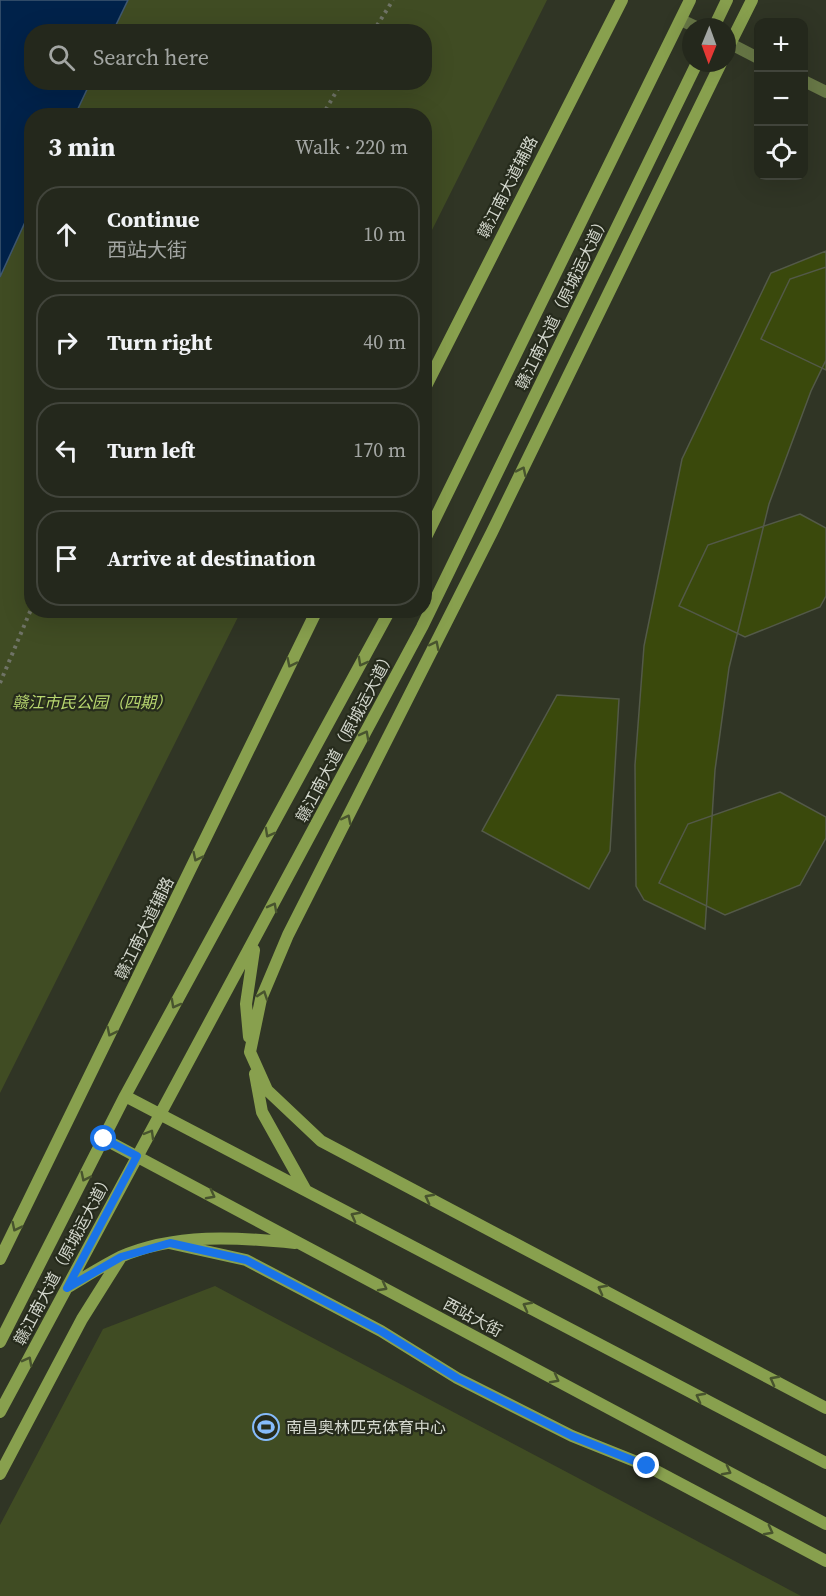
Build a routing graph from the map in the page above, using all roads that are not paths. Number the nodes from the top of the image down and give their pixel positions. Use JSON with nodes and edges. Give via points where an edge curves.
{"nodes":[{"id":1,"x":621,"y":0,"type":"edge"},
{"id":2,"x":690,"y":0,"type":"edge"},
{"id":3,"x":727,"y":0,"type":"edge"},
{"id":4,"x":752,"y":0,"type":"edge"},
{"id":5,"x":718,"y":18,"type":"edge"},
{"id":6,"x":681,"y":20,"type":"joint"},
{"id":7,"x":736,"y":31,"type":"edge"},
{"id":8,"x":736,"y":49,"type":"edge"},
{"id":9,"x":754,"y":56,"type":"edge"},
{"id":10,"x":693,"y":72,"type":"edge"},
{"id":11,"x":717,"y":72,"type":"edge"},
{"id":12,"x":808,"y":83,"type":"edge"},
{"id":13,"x":826,"y":92,"type":"edge"},
{"id":14,"x":432,"y":374,"type":"edge"},
{"id":15,"x":432,"y":525,"type":"edge"},
{"id":16,"x":432,"y":606,"type":"edge"},
{"id":17,"x":313,"y":618,"type":"edge"},
{"id":18,"x":386,"y":618,"type":"edge"},
{"id":19,"x":426,"y":618,"type":"edge"},
{"id":20,"x":255,"y":939,"type":"junction"},
{"id":21,"x":250,"y":1052,"type":"junction"},
{"id":22,"x":125,"y":1096,"type":"junction"},
{"id":23,"x":162,"y":1114,"type":"junction"},
{"id":24,"x":104,"y":1139,"type":"junction"},
{"id":25,"x":137,"y":1156,"type":"junction"},
{"id":26,"x":306,"y":1190,"type":"junction"},
{"id":27,"x":170,"y":1243,"type":"junction"},
{"id":28,"x":303,"y":1244,"type":"junction"},
{"id":29,"x":121,"y":1257,"type":"junction"},
{"id":30,"x":0,"y":1259,"type":"edge"},
{"id":31,"x":67,"y":1288,"type":"junction"},
{"id":32,"x":0,"y":1342,"type":"edge"},
{"id":33,"x":826,"y":1408,"type":"edge"},
{"id":34,"x":0,"y":1412,"type":"edge"},
{"id":35,"x":826,"y":1463,"type":"edge"},
{"id":36,"x":0,"y":1474,"type":"edge"},
{"id":37,"x":826,"y":1524,"type":"edge"},
{"id":38,"x":826,"y":1561,"type":"edge"}],
"edges":[{"from":1,"to":14,"type":"main road","name":"赣江南大道辅路"},
{"from":2,"to":6,"type":"main road","name":"赣江南大道（原城运大道）"},
{"from":3,"to":5,"type":"main road"},
{"from":4,"to":7,"type":"main road"},
{"from":6,"to":15,"type":"main road","name":"赣江南大道（原城运大道）"},
{"from":8,"to":9,"type":"street"},
{"from":16,"to":10,"type":"main road","name":"赣江南大道（原城运大道）","one_way":true},
{"from":21,"to":11,"type":"main road","one_way":true,"via":[[261,999],[288,935],[492,532]]},
{"from":12,"to":13,"type":"street"},
{"from":17,"to":30,"type":"main road","name":"赣江南大道辅路","one_way":true},
{"from":18,"to":22,"type":"main road","name":"赣江南大道（原城运大道）","one_way":true},
{"from":20,"to":19,"type":"main road","name":"赣江南大道（原城运大道）","one_way":true},
{"from":20,"to":21,"type":"main road","via":[[246,1004]]},
{"from":20,"to":23,"type":"main road","name":"赣江南大道（原城运大道）"},
{"from":21,"to":26,"type":"main road","via":[[262,1112]]},
{"from":33,"to":21,"type":"main road","one_way":true,"via":[[321,1141],[267,1090]]},
{"from":22,"to":23,"type":"main road"},
{"from":22,"to":24,"type":"main road","name":"赣江南大道（原城运大道）"},
{"from":25,"to":23,"type":"main road","name":"赣江南大道（原城运大道）","one_way":true},
{"from":23,"to":26,"type":"main road"},
{"from":24,"to":25,"type":"main road","name":"西站大街"},
{"from":24,"to":32,"type":"main road","name":"赣江南大道（原城运大道）","one_way":true},
{"from":25,"to":28,"type":"main road","name":"西站大街","one_way":true},
{"from":25,"to":31,"type":"main road","name":"赣江南大道（原城运大道）"},
{"from":35,"to":26,"type":"main road","one_way":true},
{"from":27,"to":28,"type":"main road","via":[[237,1237]]},
{"from":27,"to":29,"type":"main road"},
{"from":27,"to":38,"type":"main road","one_way":true,"via":[[246,1260],[381,1331],[457,1378],[572,1436],[647,1466]]},
{"from":28,"to":37,"type":"main road","name":"西站大街","one_way":true},
{"from":29,"to":31,"type":"main road"},
{"from":29,"to":36,"type":"main road","via":[[82,1319]]},
{"from":34,"to":31,"type":"main road","name":"赣江南大道（原城运大道）","one_way":true}]}
